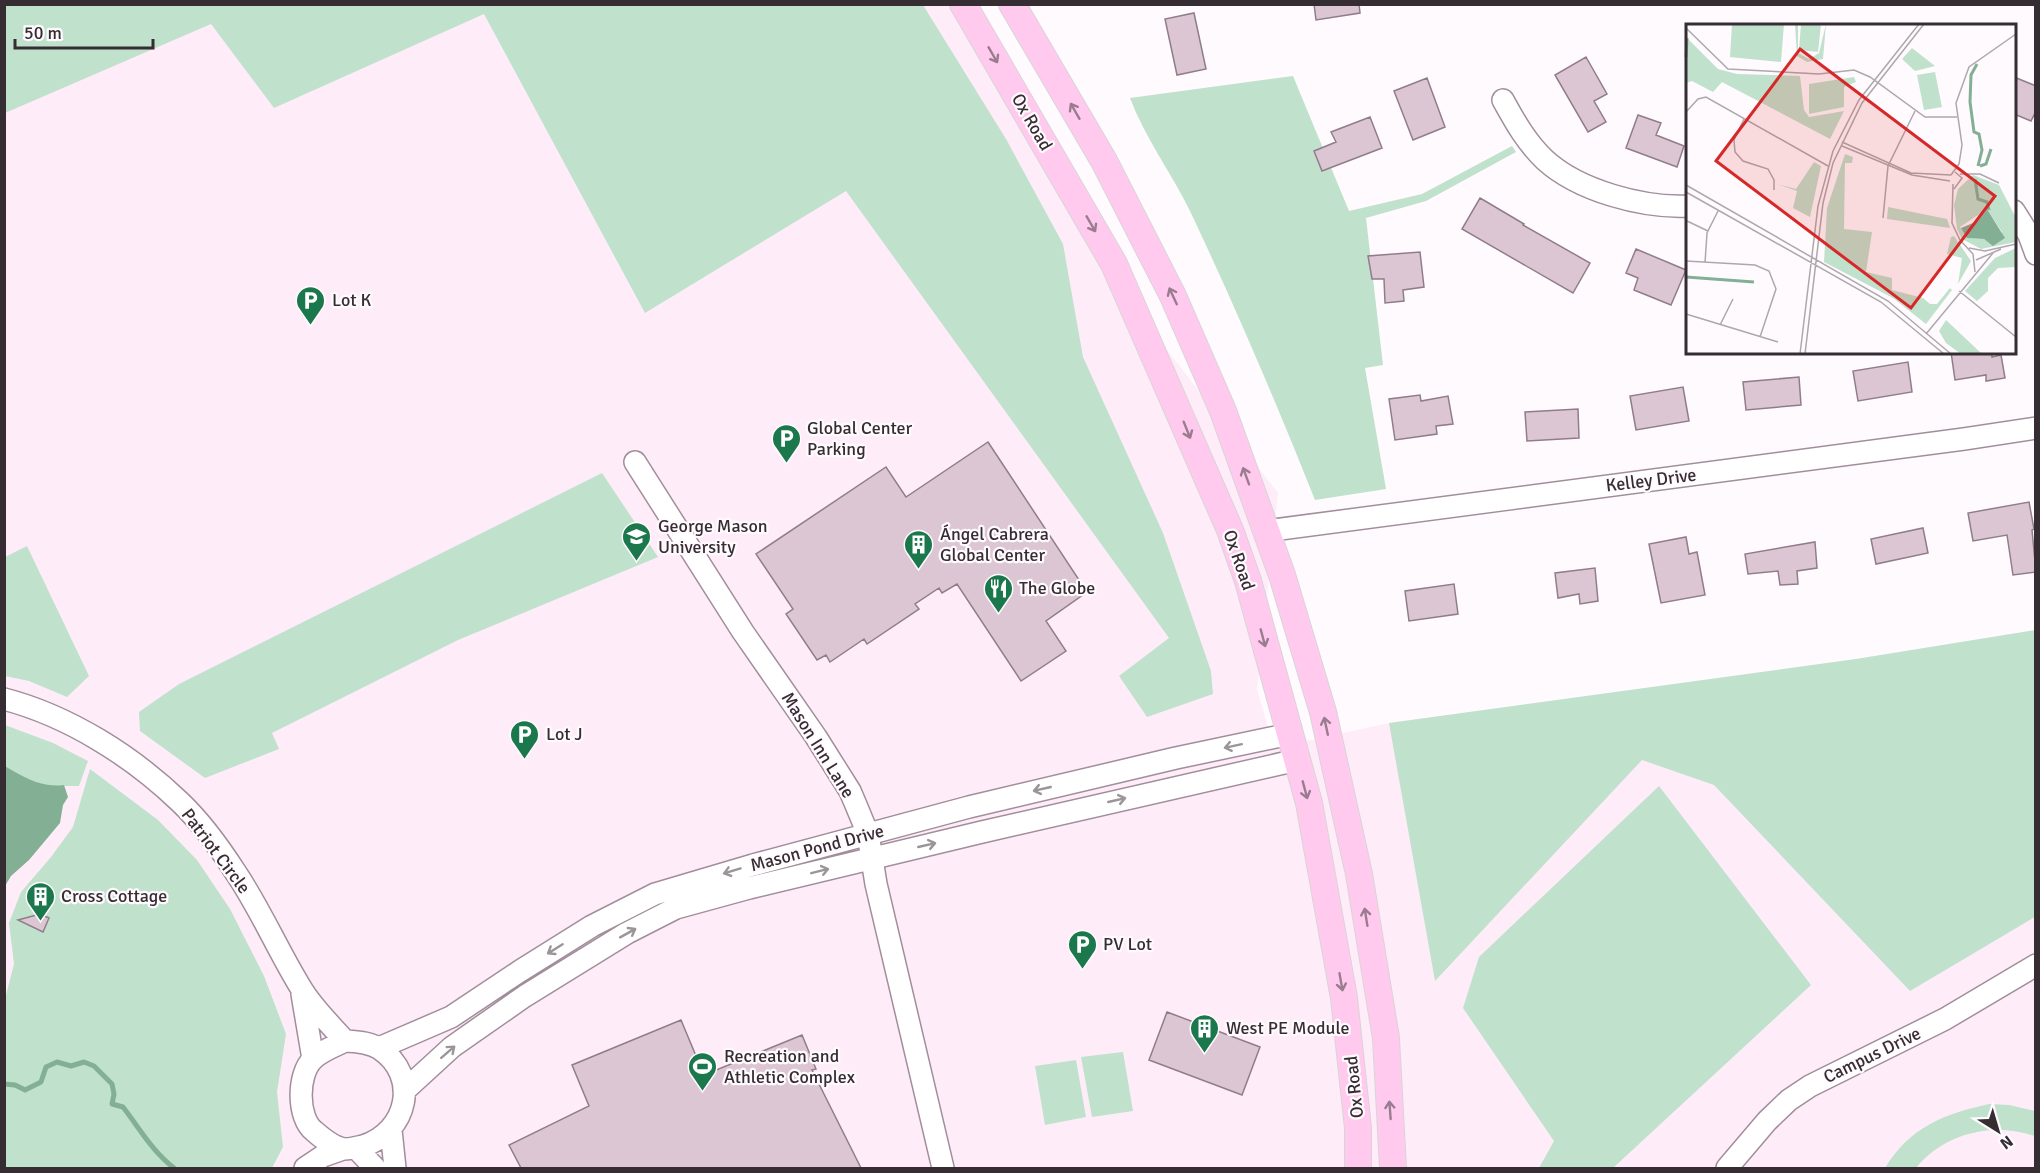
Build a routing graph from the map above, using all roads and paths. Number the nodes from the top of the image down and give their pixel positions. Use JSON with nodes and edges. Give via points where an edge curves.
{"nodes":[{"id":1,"x":963,"y":4,"type":"edge"},
{"id":2,"x":1012,"y":4,"type":"edge"},
{"id":3,"x":1503,"y":100,"type":"dead end"},
{"id":4,"x":1686,"y":206,"type":"edge"},
{"id":5,"x":2016,"y":214,"type":"edge"},
{"id":6,"x":2036,"y":254,"type":"edge"},
{"id":7,"x":2036,"y":428,"type":"edge"},
{"id":8,"x":635,"y":462,"type":"dead end"},
{"id":9,"x":1203,"y":468,"type":"junction"},
{"id":10,"x":1266,"y":531,"type":"junction"},
{"id":11,"x":1248,"y":581,"type":"junction"},
{"id":12,"x":4,"y":699,"type":"edge"},
{"id":13,"x":1290,"y":734,"type":"junction"},
{"id":14,"x":1297,"y":760,"type":"junction"},
{"id":15,"x":868,"y":834,"type":"junction"},
{"id":16,"x":871,"y":858,"type":"junction"},
{"id":17,"x":2036,"y":965,"type":"edge"},
{"id":18,"x":302,"y":990,"type":"junction"},
{"id":19,"x":345,"y":1041,"type":"junction"},
{"id":20,"x":379,"y":1048,"type":"junction"},
{"id":21,"x":313,"y":1059,"type":"junction"},
{"id":22,"x":404,"y":1091,"type":"junction"},
{"id":23,"x":310,"y":1129,"type":"junction"},
{"id":24,"x":391,"y":1130,"type":"junction"},
{"id":25,"x":350,"y":1148,"type":"junction"},
{"id":26,"x":306,"y":1167,"type":"edge"},
{"id":27,"x":375,"y":1168,"type":"edge"},
{"id":28,"x":395,"y":1168,"type":"edge"},
{"id":29,"x":943,"y":1168,"type":"edge"},
{"id":30,"x":1358,"y":1168,"type":"edge"},
{"id":31,"x":1393,"y":1168,"type":"edge"},
{"id":32,"x":1727,"y":1168,"type":"edge"}],
"edges":[{"from":1,"to":9,"type":"main road","name":"Ox Road","one_way":true,"via":[[1114,264]]},
{"from":10,"to":2,"type":"main road","name":"Ox Road","one_way":true,"via":[[1223,411],[1173,296],[1104,162]]},
{"from":3,"to":4,"type":"street","via":[[1533,148],[1572,178],[1628,200]]},
{"from":5,"to":6,"type":"street"},
{"from":7,"to":10,"type":"street","name":"Kelley Drive"},
{"from":8,"to":15,"type":"street","name":"Mason Inn Lane","via":[[850,791]]},
{"from":9,"to":10,"type":"main road","via":[[1231,510],[1245,522]]},
{"from":9,"to":11,"type":"main road","name":"Ox Road"},
{"from":10,"to":11,"type":"main road","via":[[1250,562]]},
{"from":31,"to":10,"type":"main road","name":"Ox Road","one_way":true,"via":[[1386,1038],[1359,874],[1308,656]]},
{"from":11,"to":13,"type":"main road","name":"Ox Road","one_way":true},
{"from":12,"to":18,"type":"street","name":"Patriot Circle","via":[[76,728],[120,754],[181,802],[237,873]]},
{"from":13,"to":14,"type":"main road","name":"Ox Road"},
{"from":13,"to":15,"type":"street","name":"Mason Pond Drive","one_way":true},
{"from":16,"to":14,"type":"street","name":"Mason Pond Drive","one_way":true},
{"from":14,"to":30,"type":"main road","name":"Ox Road","one_way":true,"via":[[1309,803],[1344,998],[1358,1128]]},
{"from":15,"to":16,"type":"street","name":"Mason Inn Lane"},
{"from":15,"to":20,"type":"street","name":"Mason Pond Drive","one_way":true,"via":[[655,894],[592,926],[451,1017]]},
{"from":22,"to":16,"type":"street","name":"Mason Pond Drive","one_way":true,"via":[[452,1047],[525,996],[627,933],[676,908]]},
{"from":16,"to":29,"type":"street","name":"Mason Inn Lane"},
{"from":17,"to":32,"type":"street","name":"Campus Drive","via":[[1945,1018],[1810,1086],[1767,1121]]},
{"from":18,"to":19,"type":"street","name":"Patriot Circle"},
{"from":18,"to":21,"type":"street"},
{"from":19,"to":20,"type":"street"},
{"from":19,"to":21,"type":"street"},
{"from":20,"to":22,"type":"street","via":[[401,1074]]},
{"from":21,"to":23,"type":"street","via":[[306,1067],[301,1092]]},
{"from":22,"to":24,"type":"street","via":[[403,1108]]},
{"from":23,"to":25,"type":"street","via":[[326,1141]]},
{"from":23,"to":26,"type":"street"},
{"from":24,"to":25,"type":"street","via":[[373,1143]]},
{"from":24,"to":28,"type":"street"},
{"from":25,"to":26,"type":"street","via":[[323,1156]]},
{"from":25,"to":27,"type":"street"}]}
